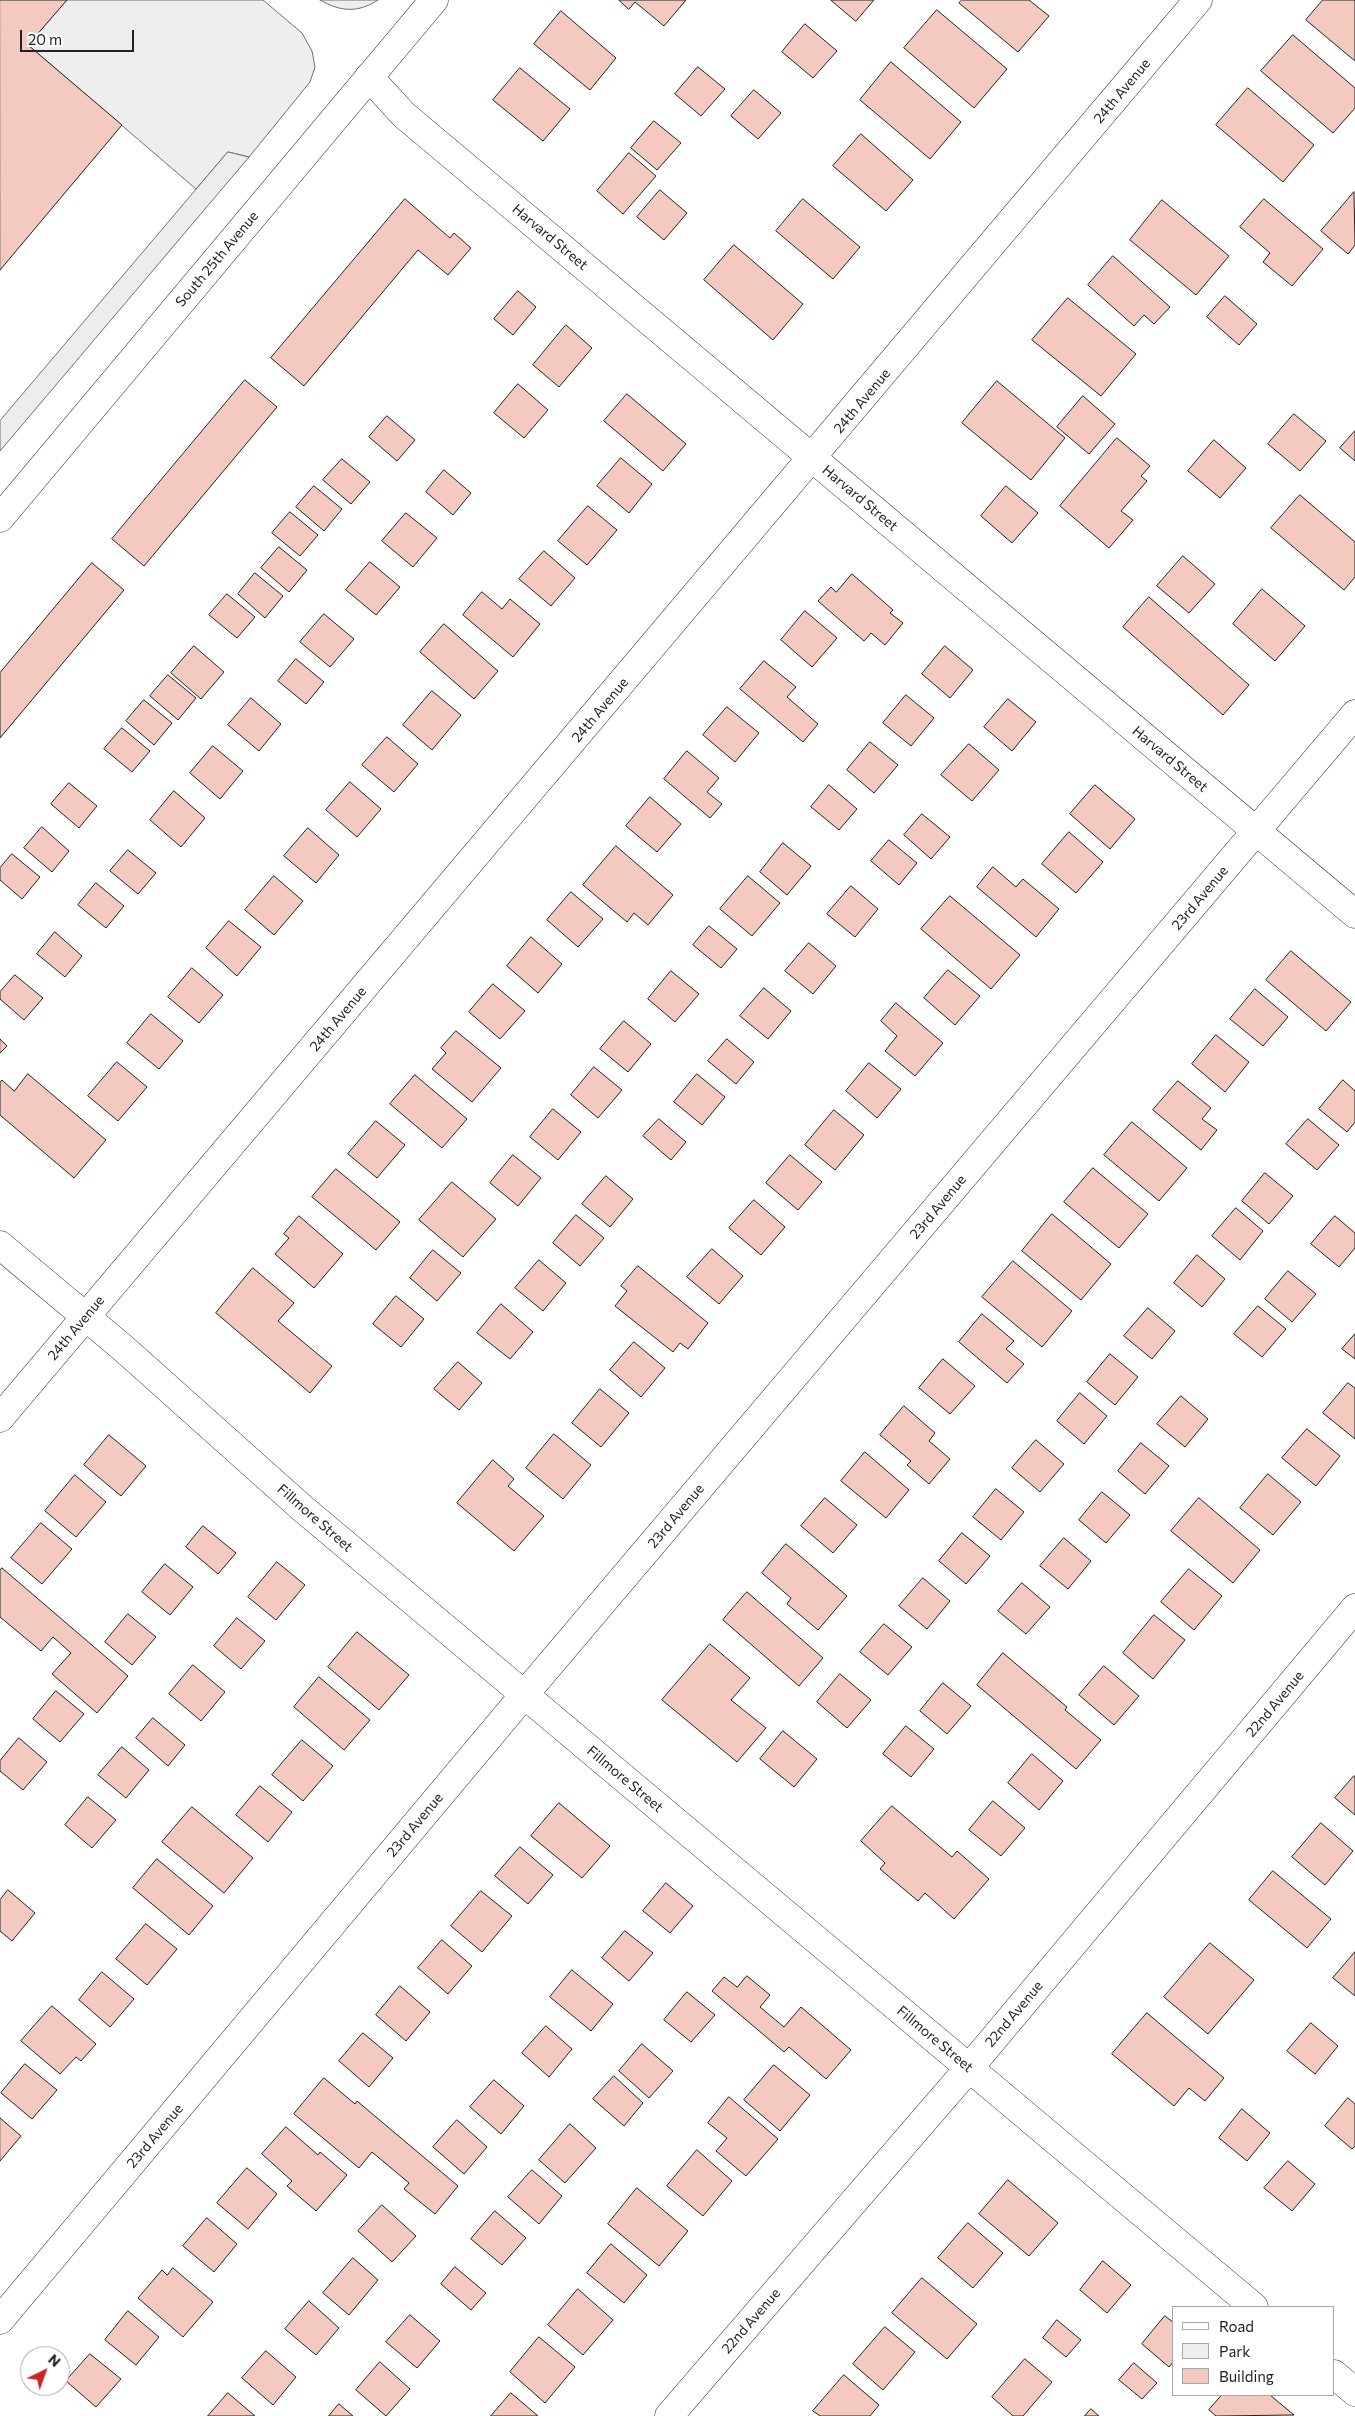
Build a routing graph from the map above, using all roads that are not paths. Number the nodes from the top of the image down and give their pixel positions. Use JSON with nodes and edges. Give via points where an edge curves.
{"nodes":[{"id":1,"x":434,"y":0,"type":"edge"},
{"id":2,"x":1198,"y":0,"type":"edge"},
{"id":3,"x":369,"y":77,"type":"junction"},
{"id":4,"x":813,"y":459,"type":"junction"},
{"id":5,"x":0,"y":518,"type":"edge"},
{"id":6,"x":1355,"y":714,"type":"edge"},
{"id":7,"x":1256,"y":832,"type":"junction"},
{"id":8,"x":1355,"y":914,"type":"edge"},
{"id":9,"x":0,"y":1245,"type":"edge"},
{"id":10,"x":85,"y":1317,"type":"junction"},
{"id":11,"x":0,"y":1418,"type":"edge"},
{"id":12,"x":1355,"y":1608,"type":"edge"},
{"id":13,"x":524,"y":1695,"type":"junction"},
{"id":14,"x":968,"y":2068,"type":"junction"},
{"id":15,"x":1253,"y":2306,"type":"edge"},
{"id":16,"x":0,"y":2320,"type":"edge"},
{"id":17,"x":1335,"y":2375,"type":"edge"},
{"id":18,"x":1355,"y":2392,"type":"edge"},
{"id":19,"x":669,"y":2416,"type":"edge"}],
"edges":[{"from":1,"to":3,"type":"street","name":"South 25th Avenue"},
{"from":2,"to":4,"type":"street","name":"24th Avenue"},
{"from":3,"to":4,"type":"street","name":"Harvard Street","via":[[404,115]]},
{"from":3,"to":5,"type":"street","name":"South 25th Avenue"},
{"from":4,"to":7,"type":"street","name":"Harvard Street"},
{"from":4,"to":10,"type":"street","name":"24th Avenue"},
{"from":6,"to":7,"type":"street","name":"23rd Avenue"},
{"from":7,"to":8,"type":"street","name":"Harvard Street"},
{"from":7,"to":13,"type":"street","name":"23rd Avenue"},
{"from":9,"to":10,"type":"street","name":"Fillmore Street"},
{"from":10,"to":11,"type":"street","name":"24th Avenue"},
{"from":10,"to":13,"type":"street","name":"Fillmore Street","via":[[302,1508]]},
{"from":12,"to":14,"type":"street","name":"22nd Avenue"},
{"from":13,"to":14,"type":"street","name":"Fillmore Street"},
{"from":13,"to":16,"type":"street","name":"23rd Avenue"},
{"from":14,"to":15,"type":"street","name":"Fillmore Street"},
{"from":14,"to":19,"type":"street","name":"22nd Avenue"},
{"from":17,"to":18,"type":"street"}]}
